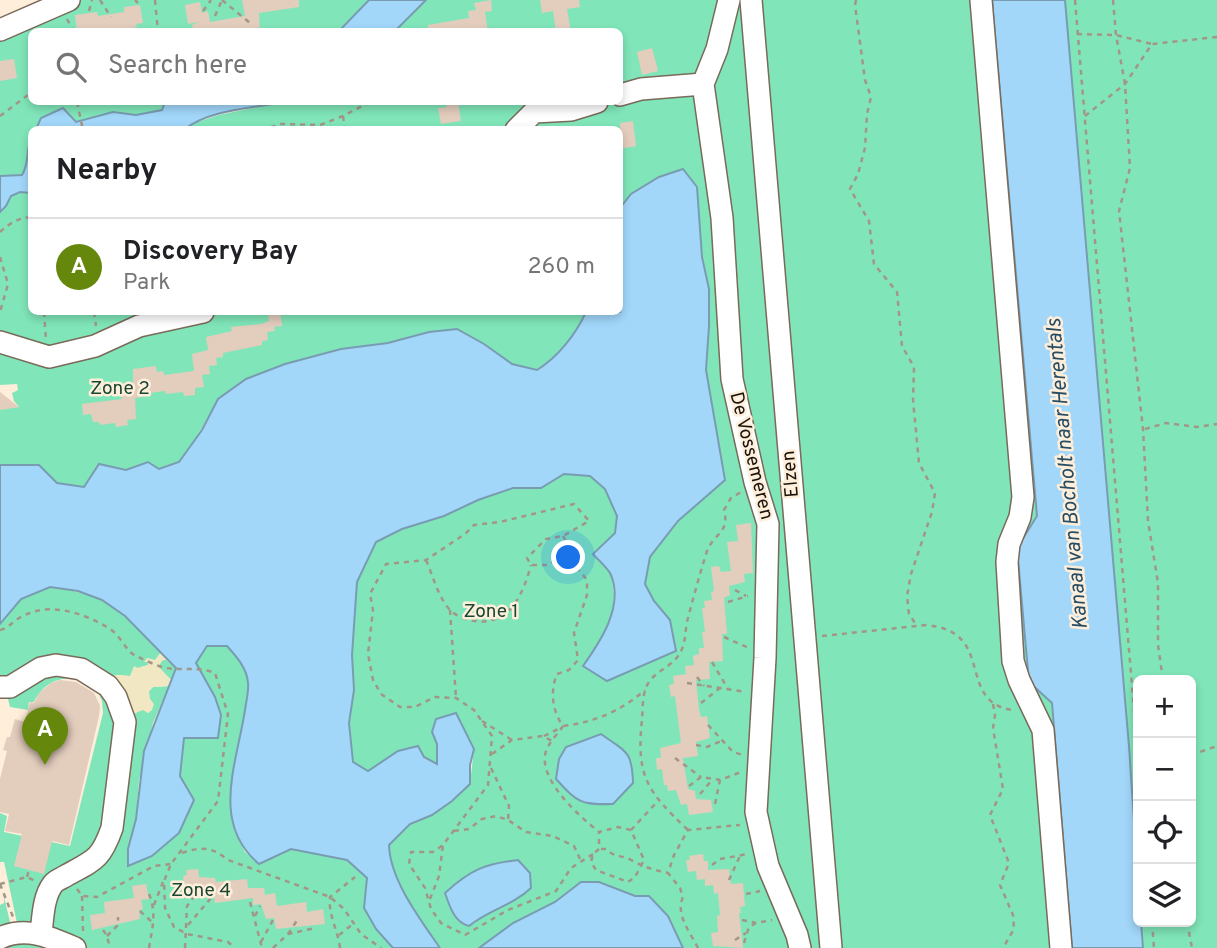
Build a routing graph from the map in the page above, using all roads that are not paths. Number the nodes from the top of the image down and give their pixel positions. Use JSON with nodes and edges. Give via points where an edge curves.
{"nodes":[{"id":1,"x":69,"y":0,"type":"edge"},
{"id":2,"x":729,"y":0,"type":"edge"},
{"id":3,"x":751,"y":0,"type":"edge"},
{"id":4,"x":981,"y":0,"type":"edge"},
{"id":5,"x":0,"y":30,"type":"edge"},
{"id":6,"x":703,"y":84,"type":"junction"},
{"id":7,"x":623,"y":94,"type":"edge"},
{"id":8,"x":587,"y":105,"type":"edge"},
{"id":9,"x":520,"y":126,"type":"edge"},
{"id":10,"x":189,"y":315,"type":"edge"},
{"id":11,"x":0,"y":342,"type":"edge"},
{"id":12,"x":0,"y":687,"type":"edge"},
{"id":13,"x":41,"y":933,"type":"junction"},
{"id":14,"x":6,"y":936,"type":"edge"},
{"id":15,"x":79,"y":941,"type":"edge"},
{"id":16,"x":800,"y":948,"type":"edge"},
{"id":17,"x":831,"y":948,"type":"edge"},
{"id":18,"x":1061,"y":948,"type":"edge"}],
"edges":[{"from":1,"to":5,"type":"street"},
{"from":2,"to":6,"type":"street","name":"De Vossemeren"},
{"from":3,"to":17,"type":"street","name":"Elzen"},
{"from":4,"to":18,"type":"street","via":[[1023,497],[1007,562],[1013,661],[1043,730]]},
{"from":6,"to":7,"type":"street"},
{"from":6,"to":16,"type":"street","name":"De Vossemeren","via":[[722,218],[732,379],[768,524],[757,823],[768,866]]},
{"from":8,"to":9,"type":"street","via":[[534,112]]},
{"from":10,"to":11,"type":"street","via":[[139,326],[95,346],[49,357]]},
{"from":12,"to":13,"type":"street","via":[[10,687],[41,668],[72,666],[108,686],[125,722],[111,828],[102,853],[54,883],[46,897]]},
{"from":13,"to":14,"type":"street"},
{"from":13,"to":15,"type":"street"}]}
